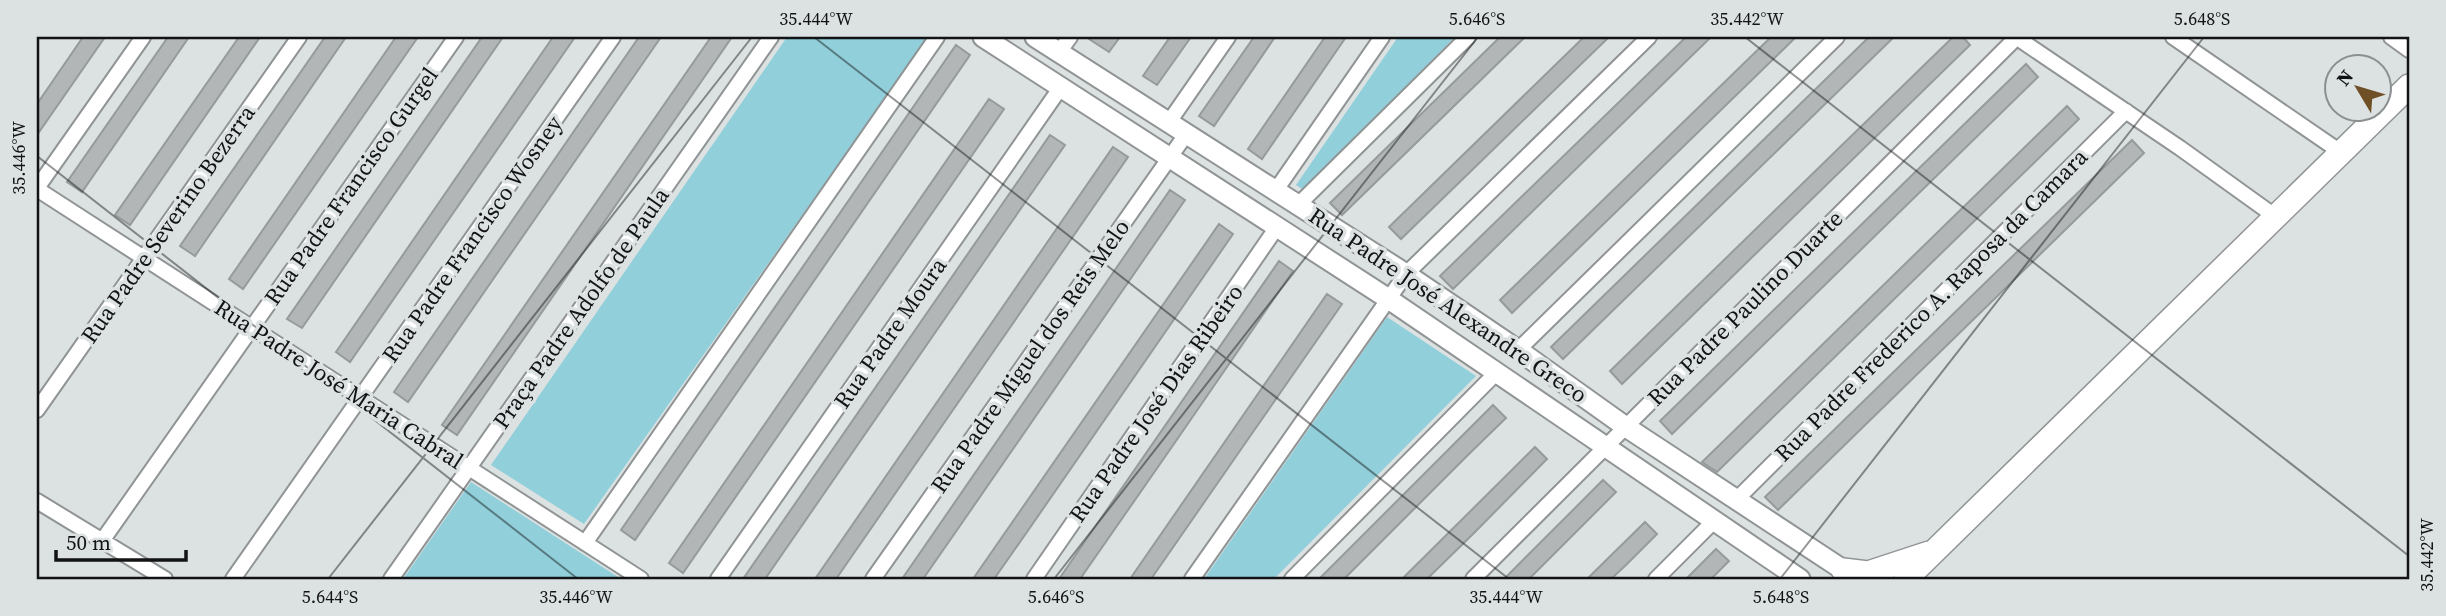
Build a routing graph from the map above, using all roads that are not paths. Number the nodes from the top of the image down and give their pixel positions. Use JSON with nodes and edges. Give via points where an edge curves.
{"nodes":[{"id":1,"x":142,"y":37,"type":"edge"},
{"id":2,"x":299,"y":37,"type":"edge"},
{"id":3,"x":456,"y":37,"type":"edge"},
{"id":4,"x":614,"y":37,"type":"edge"},
{"id":5,"x":771,"y":37,"type":"edge"},
{"id":6,"x":937,"y":37,"type":"edge"},
{"id":7,"x":983,"y":37,"type":"edge"},
{"id":8,"x":1035,"y":37,"type":"edge"},
{"id":9,"x":1228,"y":37,"type":"edge"},
{"id":10,"x":1382,"y":37,"type":"edge"},
{"id":11,"x":1468,"y":37,"type":"edge"},
{"id":12,"x":1649,"y":37,"type":"edge"},
{"id":13,"x":1837,"y":37,"type":"edge"},
{"id":14,"x":2017,"y":37,"type":"edge"},
{"id":15,"x":2173,"y":37,"type":"edge"},
{"id":16,"x":2391,"y":37,"type":"edge"},
{"id":17,"x":1065,"y":45,"type":"edge"},
{"id":18,"x":2409,"y":50,"type":"edge"},
{"id":19,"x":2409,"y":86,"type":"edge"},
{"id":20,"x":1060,"y":87,"type":"junction"},
{"id":21,"x":2126,"y":111,"type":"junction"},
{"id":22,"x":1169,"y":122,"type":"junction"},
{"id":23,"x":1187,"y":133,"type":"junction"},
{"id":24,"x":2342,"y":153,"type":"junction"},
{"id":25,"x":1170,"y":158,"type":"junction"},
{"id":26,"x":37,"y":189,"type":"edge"},
{"id":27,"x":1276,"y":190,"type":"junction"},
{"id":28,"x":1299,"y":204,"type":"junction"},
{"id":29,"x":2276,"y":217,"type":"junction"},
{"id":30,"x":1278,"y":227,"type":"junction"},
{"id":31,"x":144,"y":258,"type":"junction"},
{"id":32,"x":1406,"y":274,"type":"junction"},
{"id":33,"x":1387,"y":298,"type":"junction"},
{"id":34,"x":252,"y":327,"type":"junction"},
{"id":35,"x":1518,"y":350,"type":"junction"},
{"id":36,"x":1497,"y":372,"type":"junction"},
{"id":37,"x":361,"y":397,"type":"junction"},
{"id":38,"x":37,"y":410,"type":"edge"},
{"id":39,"x":1626,"y":427,"type":"junction"},
{"id":40,"x":1606,"y":447,"type":"junction"},
{"id":41,"x":468,"y":468,"type":"junction"},
{"id":42,"x":1736,"y":500,"type":"junction"},
{"id":43,"x":37,"y":501,"type":"edge"},
{"id":44,"x":1715,"y":520,"type":"junction"},
{"id":45,"x":103,"y":541,"type":"junction"},
{"id":46,"x":585,"y":543,"type":"junction"},
{"id":47,"x":1935,"y":551,"type":"junction"},
{"id":48,"x":1850,"y":574,"type":"edge"},
{"id":49,"x":165,"y":579,"type":"edge"},
{"id":50,"x":233,"y":579,"type":"edge"},
{"id":51,"x":391,"y":579,"type":"edge"},
{"id":52,"x":641,"y":579,"type":"edge"},
{"id":53,"x":718,"y":579,"type":"edge"},
{"id":54,"x":873,"y":579,"type":"edge"},
{"id":55,"x":1034,"y":579,"type":"edge"},
{"id":56,"x":1192,"y":579,"type":"edge"},
{"id":57,"x":1292,"y":579,"type":"edge"},
{"id":58,"x":1473,"y":579,"type":"edge"},
{"id":59,"x":1656,"y":579,"type":"edge"},
{"id":60,"x":1800,"y":579,"type":"edge"},
{"id":61,"x":1906,"y":579,"type":"edge"}],
"edges":[{"from":1,"to":26,"type":"street"},
{"from":2,"to":31,"type":"street","name":"Rua Padre Severino Bezerra"},
{"from":3,"to":34,"type":"street","name":"Rua Padre Francisco Gurgel"},
{"from":4,"to":37,"type":"street","name":"Rua Padre Francisco Wosney"},
{"from":5,"to":41,"type":"street","name":"Praça Padre Adolfo de Paula"},
{"from":6,"to":46,"type":"street"},
{"from":7,"to":20,"type":"street","name":"Rua Padre José Alexandre Greco"},
{"from":8,"to":17,"type":"street","name":"Rua Padre José Alexandre Greco"},
{"from":9,"to":22,"type":"street"},
{"from":10,"to":27,"type":"street"},
{"from":11,"to":28,"type":"street"},
{"from":12,"to":32,"type":"street"},
{"from":13,"to":35,"type":"street"},
{"from":14,"to":21,"type":"street"},
{"from":14,"to":39,"type":"street","name":"Rua Padre Paulino Duarte"},
{"from":15,"to":24,"type":"street"},
{"from":16,"to":18,"type":"street"},
{"from":17,"to":22,"type":"street","name":"Rua Padre José Alexandre Greco"},
{"from":19,"to":24,"type":"main road"},
{"from":20,"to":25,"type":"street","name":"Rua Padre José Alexandre Greco"},
{"from":20,"to":53,"type":"street","name":"Rua Padre Moura"},
{"from":21,"to":29,"type":"street"},
{"from":21,"to":42,"type":"street","name":"Rua Padre Frederico A. Raposa da Camara"},
{"from":22,"to":23,"type":"street","name":"Rua Padre José Alexandre Greco"},
{"from":23,"to":25,"type":"street","name":"Rua Padre Miguel dos Reis Melo"},
{"from":23,"to":27,"type":"street","name":"Rua Padre José Alexandre Greco"},
{"from":24,"to":29,"type":"main road"},
{"from":25,"to":30,"type":"street","name":"Rua Padre José Alexandre Greco"},
{"from":25,"to":54,"type":"street","name":"Rua Padre Miguel dos Reis Melo"},
{"from":26,"to":31,"type":"street","name":"Rua Padre José Maria Cabral"},
{"from":27,"to":28,"type":"street","name":"Rua Padre José Alexandre Greco"},
{"from":28,"to":32,"type":"street","name":"Rua Padre José Alexandre Greco"},
{"from":29,"to":47,"type":"main road"},
{"from":30,"to":33,"type":"street","name":"Rua Padre José Alexandre Greco"},
{"from":30,"to":55,"type":"street","name":"Rua Padre José Dias Ribeiro"},
{"from":31,"to":34,"type":"street","name":"Rua Padre José Maria Cabral"},
{"from":31,"to":38,"type":"street","name":"Rua Padre Severino Bezerra"},
{"from":32,"to":33,"type":"street"},
{"from":32,"to":35,"type":"street","name":"Rua Padre José Alexandre Greco"},
{"from":33,"to":36,"type":"street","name":"Rua Padre José Alexandre Greco"},
{"from":33,"to":56,"type":"street"},
{"from":34,"to":37,"type":"street","name":"Rua Padre José Maria Cabral"},
{"from":34,"to":45,"type":"street","name":"Rua Padre Francisco Gurgel"},
{"from":35,"to":39,"type":"street","name":"Rua Padre José Alexandre Greco"},
{"from":36,"to":40,"type":"street","name":"Rua Padre José Alexandre Greco"},
{"from":36,"to":57,"type":"street"},
{"from":37,"to":41,"type":"street","name":"Rua Padre José Maria Cabral"},
{"from":37,"to":50,"type":"street","name":"Rua Padre Francisco Wosney"},
{"from":39,"to":40,"type":"street","name":"Rua Padre Paulino Duarte"},
{"from":39,"to":42,"type":"street","name":"Rua Padre José Alexandre Greco"},
{"from":40,"to":44,"type":"street","name":"Rua Padre José Alexandre Greco"},
{"from":40,"to":58,"type":"street","name":"Rua Padre Paulino Duarte"},
{"from":41,"to":46,"type":"street","name":"Rua Padre José Maria Cabral"},
{"from":41,"to":51,"type":"street","name":"Praça Padre Adolfo de Paula"},
{"from":42,"to":48,"type":"street","name":"Rua Padre José Alexandre Greco"},
{"from":43,"to":45,"type":"street"},
{"from":44,"to":59,"type":"street"},
{"from":44,"to":60,"type":"street","name":"Rua Padre José Alexandre Greco"},
{"from":45,"to":49,"type":"street"},
{"from":46,"to":52,"type":"street","name":"Rua Padre José Maria Cabral"},
{"from":47,"to":48,"type":"main road","via":[[1868,573]]},
{"from":47,"to":61,"type":"main road"}]}
